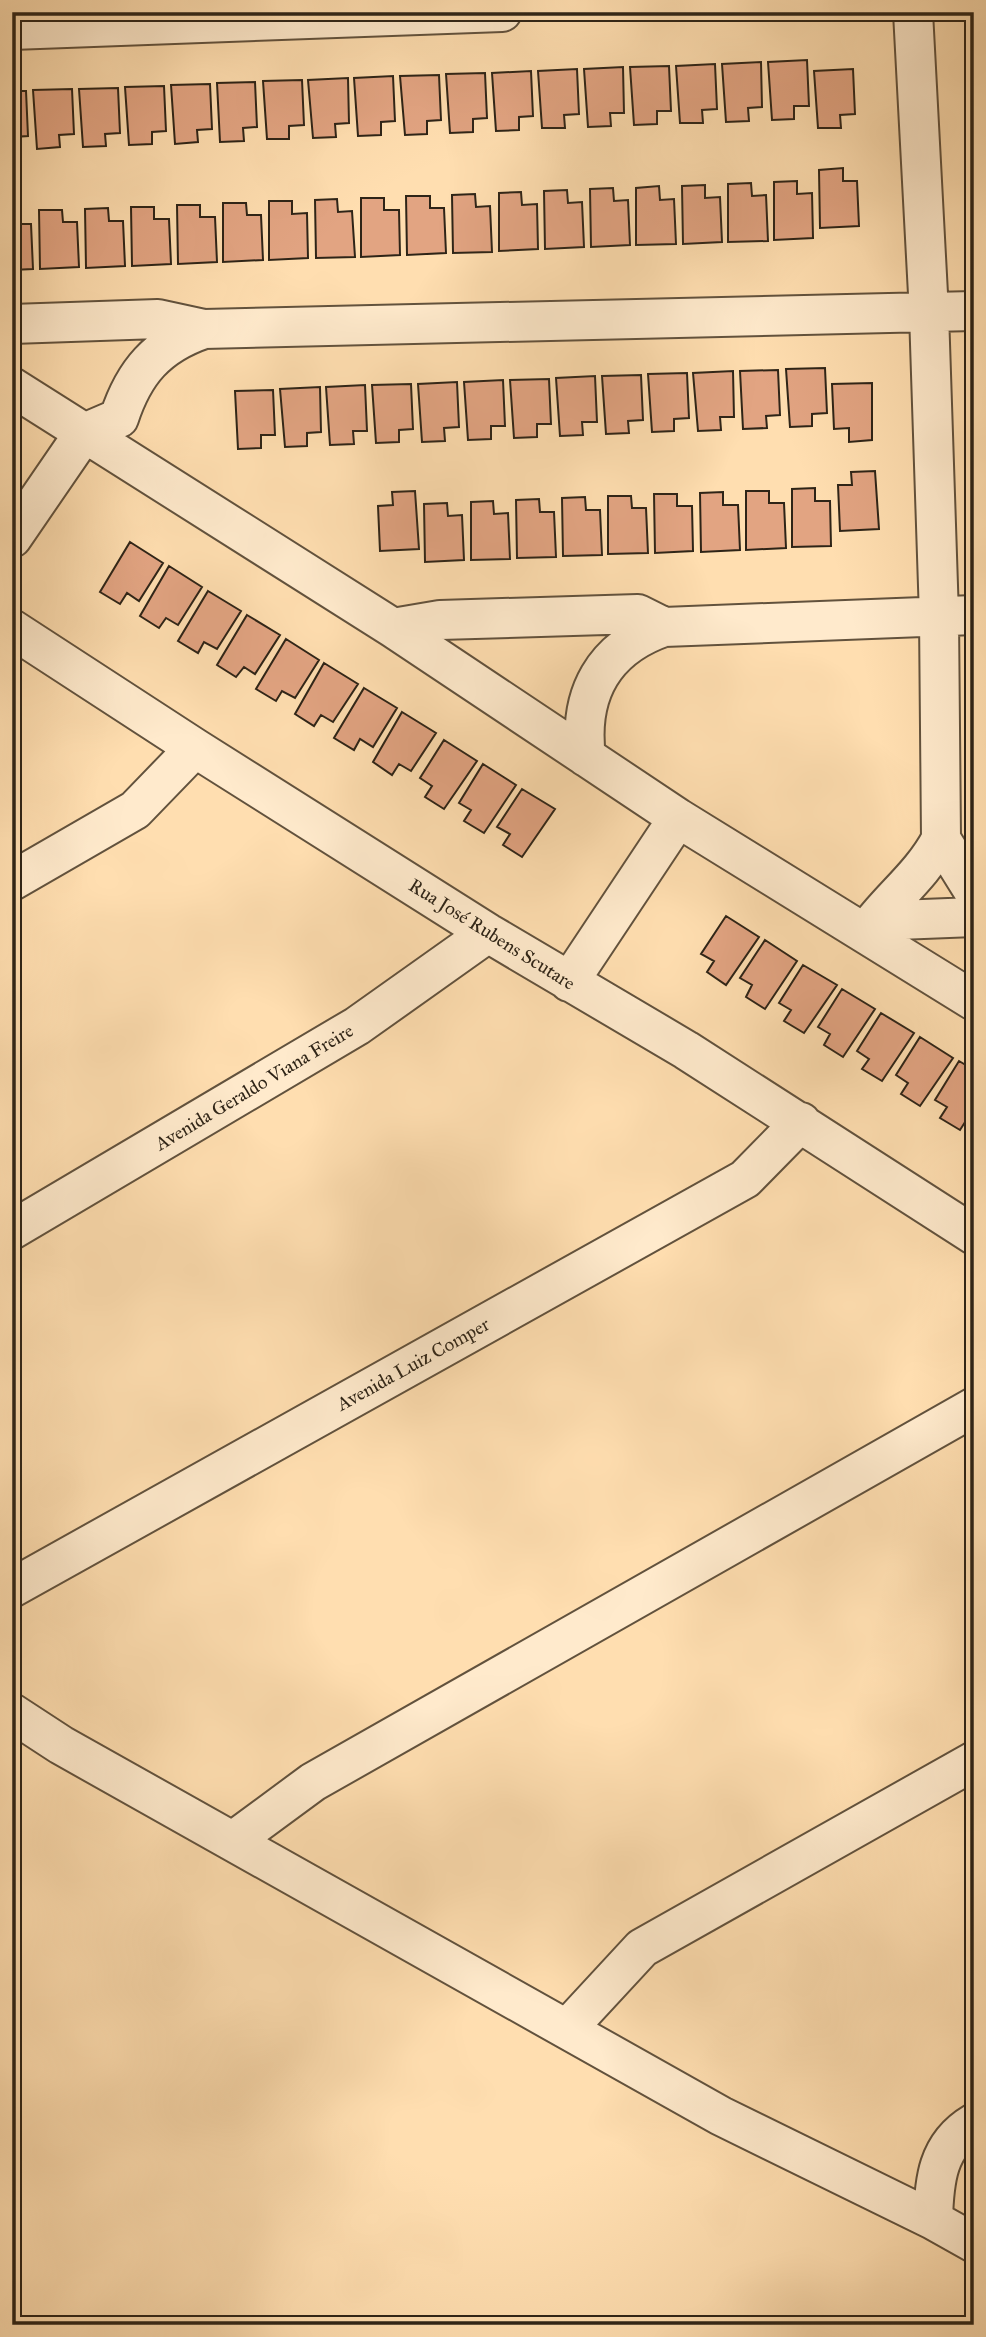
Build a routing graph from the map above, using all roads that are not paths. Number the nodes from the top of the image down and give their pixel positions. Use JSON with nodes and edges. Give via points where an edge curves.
{"nodes":[{"id":1,"x":502,"y":12,"type":"edge"},
{"id":2,"x":913,"y":12,"type":"edge"},
{"id":3,"x":12,"y":30,"type":"edge"},
{"id":4,"x":974,"y":311,"type":"edge"},
{"id":5,"x":929,"y":313,"type":"junction"},
{"id":6,"x":12,"y":324,"type":"edge"},
{"id":7,"x":204,"y":329,"type":"junction"},
{"id":8,"x":12,"y":387,"type":"edge"},
{"id":9,"x":84,"y":433,"type":"junction"},
{"id":10,"x":12,"y":538,"type":"edge"},
{"id":11,"x":956,"y":616,"type":"edge"},
{"id":12,"x":664,"y":626,"type":"junction"},
{"id":13,"x":393,"y":628,"type":"junction"},
{"id":14,"x":12,"y":629,"type":"edge"},
{"id":15,"x":195,"y":748,"type":"junction"},
{"id":16,"x":586,"y":757,"type":"junction"},
{"id":17,"x":678,"y":818,"type":"junction"},
{"id":18,"x":941,"y":839,"type":"junction"},
{"id":19,"x":12,"y":881,"type":"edge"},
{"id":20,"x":974,"y":892,"type":"edge"},
{"id":21,"x":974,"y":917,"type":"edge"},
{"id":22,"x":488,"y":933,"type":"junction"},
{"id":23,"x":864,"y":933,"type":"junction"},
{"id":24,"x":569,"y":982,"type":"junction"},
{"id":25,"x":974,"y":1001,"type":"edge"},
{"id":26,"x":801,"y":1122,"type":"junction"},
{"id":27,"x":12,"y":1230,"type":"edge"},
{"id":28,"x":974,"y":1235,"type":"edge"},
{"id":29,"x":974,"y":1407,"type":"edge"},
{"id":30,"x":12,"y":1588,"type":"edge"},
{"id":31,"x":12,"y":1713,"type":"edge"},
{"id":32,"x":974,"y":1761,"type":"edge"},
{"id":33,"x":233,"y":1841,"type":"junction"},
{"id":34,"x":568,"y":2028,"type":"junction"},
{"id":35,"x":974,"y":2123,"type":"edge"},
{"id":36,"x":933,"y":2220,"type":"junction"},
{"id":37,"x":974,"y":2243,"type":"edge"}],
"edges":[{"from":1,"to":3,"type":"street"},
{"from":2,"to":5,"type":"street"},
{"from":4,"to":5,"type":"street"},
{"from":5,"to":7,"type":"street"},
{"from":5,"to":11,"type":"street"},
{"from":6,"to":7,"type":"street","via":[[158,319]]},
{"from":7,"to":9,"type":"street","via":[[185,335],[153,358],[132,386],[119,418]]},
{"from":8,"to":9,"type":"street"},
{"from":9,"to":10,"type":"street"},
{"from":9,"to":13,"type":"street"},
{"from":11,"to":12,"type":"street"},
{"from":11,"to":18,"type":"street"},
{"from":12,"to":13,"type":"street","via":[[638,614],[440,620]]},
{"from":12,"to":16,"type":"street","via":[[630,642],[604,668],[585,710]]},
{"from":13,"to":16,"type":"street"},
{"from":14,"to":15,"type":"street","name":"Rua José Rubens Scutare"},
{"from":15,"to":19,"type":"street","via":[[135,810]]},
{"from":15,"to":22,"type":"street","name":"Rua José Rubens Scutare"},
{"from":16,"to":17,"type":"street"},
{"from":17,"to":23,"type":"street"},
{"from":17,"to":24,"type":"street"},
{"from":18,"to":20,"type":"street"},
{"from":18,"to":23,"type":"street","via":[[930,860]]},
{"from":21,"to":23,"type":"street","via":[[898,920]]},
{"from":22,"to":24,"type":"street","name":"Rua José Rubens Scutare"},
{"from":22,"to":27,"type":"street","name":"Avenida Geraldo Viana Freire","via":[[357,1026]]},
{"from":23,"to":25,"type":"street"},
{"from":24,"to":26,"type":"street","name":"Rua José Rubens Scutare"},
{"from":26,"to":28,"type":"street","name":"Rua José Rubens Scutare"},
{"from":26,"to":30,"type":"street","name":"Avenida Luiz Comper","via":[[744,1179]]},
{"from":29,"to":33,"type":"street","via":[[313,1782]]},
{"from":31,"to":33,"type":"street"},
{"from":32,"to":34,"type":"street","via":[[642,1948]]},
{"from":33,"to":34,"type":"street"},
{"from":34,"to":36,"type":"street","via":[[721,2116]]},
{"from":35,"to":36,"type":"street","via":[[961,2131],[944,2154],[934,2186]]},
{"from":36,"to":37,"type":"street"}]}
